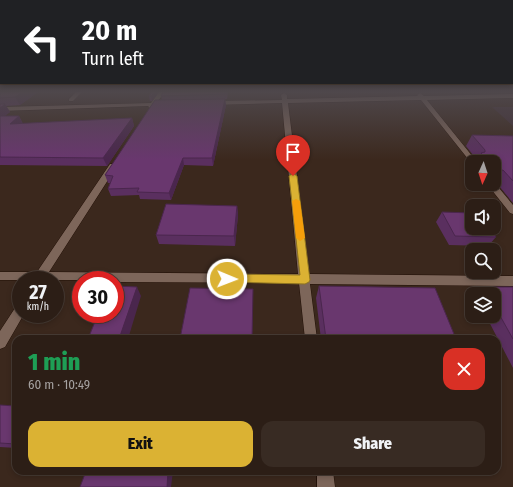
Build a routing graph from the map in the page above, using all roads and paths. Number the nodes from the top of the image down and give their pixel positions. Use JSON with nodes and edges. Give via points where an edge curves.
{"nodes":[{"id":1,"x":146,"y":115,"type":"edge"},
{"id":2,"x":286,"y":115,"type":"edge"},
{"id":3,"x":435,"y":115,"type":"edge"},
{"id":4,"x":144,"y":118,"type":"edge"},
{"id":5,"x":467,"y":155,"type":"edge"},
{"id":6,"x":118,"y":158,"type":"edge"},
{"id":7,"x":497,"y":191,"type":"edge"},
{"id":8,"x":513,"y":211,"type":"edge"},
{"id":9,"x":44,"y":271,"type":"edge"},
{"id":10,"x":0,"y":276,"type":"edge"},
{"id":11,"x":12,"y":277,"type":"edge"},
{"id":12,"x":64,"y":278,"type":"edge"},
{"id":13,"x":305,"y":280,"type":"junction"},
{"id":14,"x":513,"y":281,"type":"edge"},
{"id":15,"x":12,"y":323,"type":"edge"},
{"id":16,"x":311,"y":335,"type":"edge"},
{"id":17,"x":0,"y":343,"type":"edge"},
{"id":18,"x":325,"y":475,"type":"edge"},
{"id":19,"x":326,"y":487,"type":"edge"}],
"edges":[{"from":1,"to":4,"type":"street"},
{"from":2,"to":13,"type":"street"},
{"from":3,"to":5,"type":"street"},
{"from":6,"to":9,"type":"street"},
{"from":7,"to":8,"type":"street"},
{"from":10,"to":11,"type":"street"},
{"from":12,"to":13,"type":"street"},
{"from":13,"to":14,"type":"street"},
{"from":13,"to":16,"type":"street"},
{"from":15,"to":17,"type":"street"},
{"from":18,"to":19,"type":"street"}]}
